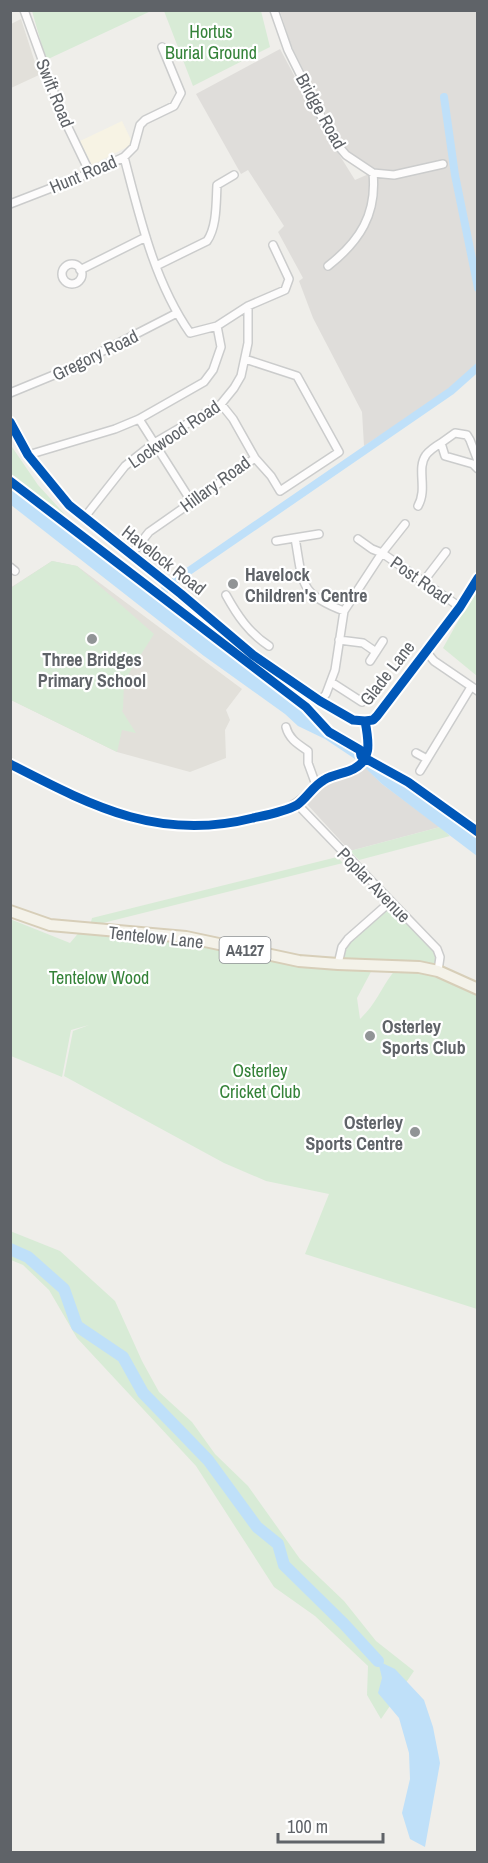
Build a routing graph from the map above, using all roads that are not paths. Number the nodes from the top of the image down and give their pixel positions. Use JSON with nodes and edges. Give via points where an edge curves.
{"nodes":[{"id":1,"x":24,"y":10,"type":"edge"},
{"id":2,"x":274,"y":10,"type":"edge"},
{"id":3,"x":162,"y":47,"type":"dead end"},
{"id":4,"x":124,"y":157,"type":"junction"},
{"id":5,"x":440,"y":165,"type":"dead end"},
{"id":6,"x":90,"y":173,"type":"junction"},
{"id":7,"x":373,"y":173,"type":"junction"},
{"id":8,"x":234,"y":175,"type":"dead end"},
{"id":9,"x":10,"y":204,"type":"edge"},
{"id":10,"x":146,"y":237,"type":"junction"},
{"id":11,"x":273,"y":245,"type":"dead end"},
{"id":12,"x":156,"y":266,"type":"junction"},
{"id":13,"x":328,"y":266,"type":"dead end"},
{"id":14,"x":80,"y":270,"type":"dead end"},
{"id":15,"x":248,"y":306,"type":"junction"},
{"id":16,"x":177,"y":313,"type":"junction"},
{"id":17,"x":217,"y":326,"type":"junction"},
{"id":18,"x":245,"y":359,"type":"junction"},
{"id":19,"x":10,"y":393,"type":"edge"},
{"id":20,"x":221,"y":404,"type":"junction"},
{"id":21,"x":140,"y":419,"type":"junction"},
{"id":22,"x":10,"y":422,"type":"edge"},
{"id":23,"x":441,"y":442,"type":"junction"},
{"id":24,"x":154,"y":443,"type":"junction"},
{"id":25,"x":428,"y":454,"type":"junction"},
{"id":26,"x":28,"y":455,"type":"junction"},
{"id":27,"x":445,"y":456,"type":"junction"},
{"id":28,"x":255,"y":459,"type":"junction"},
{"id":29,"x":477,"y":461,"type":"edge"},
{"id":30,"x":477,"y":469,"type":"edge"},
{"id":31,"x":191,"y":501,"type":"junction"},
{"id":32,"x":418,"y":506,"type":"dead end"},
{"id":33,"x":84,"y":518,"type":"junction"},
{"id":34,"x":405,"y":524,"type":"dead end"},
{"id":35,"x":319,"y":534,"type":"dead end"},
{"id":36,"x":295,"y":538,"type":"junction"},
{"id":37,"x":358,"y":539,"type":"dead end"},
{"id":38,"x":276,"y":541,"type":"dead end"},
{"id":39,"x":446,"y":552,"type":"dead end"},
{"id":40,"x":382,"y":553,"type":"junction"},
{"id":41,"x":131,"y":555,"type":"junction"},
{"id":42,"x":477,"y":578,"type":"edge"},
{"id":43,"x":423,"y":582,"type":"junction"},
{"id":44,"x":226,"y":595,"type":"dead end"},
{"id":45,"x":463,"y":601,"type":"junction"},
{"id":46,"x":344,"y":611,"type":"junction"},
{"id":47,"x":339,"y":640,"type":"junction"},
{"id":48,"x":383,"y":641,"type":"dead end"},
{"id":49,"x":425,"y":650,"type":"junction"},
{"id":50,"x":376,"y":652,"type":"junction"},
{"id":51,"x":253,"y":655,"type":"junction"},
{"id":52,"x":370,"y":661,"type":"dead end"},
{"id":53,"x":331,"y":682,"type":"junction"},
{"id":54,"x":474,"y":689,"type":"edge"},
{"id":55,"x":320,"y":701,"type":"junction"},
{"id":56,"x":362,"y":702,"type":"dead end"},
{"id":57,"x":286,"y":727,"type":"dead end"},
{"id":58,"x":369,"y":743,"type":"dead end"},
{"id":59,"x":416,"y":753,"type":"dead end"},
{"id":60,"x":427,"y":759,"type":"junction"},
{"id":61,"x":10,"y":764,"type":"edge"},
{"id":62,"x":357,"y":767,"type":"dead end"},
{"id":63,"x":420,"y":771,"type":"dead end"},
{"id":64,"x":316,"y":785,"type":"dead end"},
{"id":65,"x":309,"y":792,"type":"dead end"},
{"id":66,"x":297,"y":804,"type":"junction"},
{"id":67,"x":390,"y":902,"type":"junction"},
{"id":68,"x":10,"y":911,"type":"edge"},
{"id":69,"x":338,"y":964,"type":"junction"},
{"id":70,"x":438,"y":971,"type":"junction"},
{"id":71,"x":477,"y":989,"type":"edge"}],
"edges":[{"from":1,"to":6,"type":"street","name":"Swift Road","via":[[63,117]]},
{"from":2,"to":7,"type":"street","name":"Bridge Road","via":[[284,42],[336,143],[346,155]]},
{"from":3,"to":4,"type":"street","name":"Hunt Road","via":[[181,93],[179,100],[140,125],[134,147]]},
{"from":4,"to":6,"type":"street","name":"Hunt Road"},
{"from":4,"to":10,"type":"street"},
{"from":5,"to":7,"type":"street","via":[[394,175]]},
{"from":6,"to":9,"type":"street","name":"Hunt Road"},
{"from":7,"to":13,"type":"street","via":[[375,192],[366,224],[353,243]]},
{"from":8,"to":12,"type":"street","via":[[217,185],[214,219],[207,241]]},
{"from":10,"to":12,"type":"street"},
{"from":10,"to":14,"type":"street"},
{"from":11,"to":15,"type":"street","via":[[288,275],[288,287]]},
{"from":12,"to":16,"type":"street"},
{"from":15,"to":17,"type":"street"},
{"from":15,"to":18,"type":"street","name":"Lockwood Road"},
{"from":16,"to":17,"type":"street","via":[[190,333]]},
{"from":16,"to":19,"type":"street","name":"Gregory Road","via":[[66,370]]},
{"from":17,"to":21,"type":"street","via":[[221,347],[204,382]]},
{"from":18,"to":20,"type":"street","name":"Lockwood Road","via":[[241,376]]},
{"from":18,"to":28,"type":"street","via":[[297,375],[338,450],[280,491]]},
{"from":20,"to":24,"type":"street","name":"Lockwood Road"},
{"from":20,"to":28,"type":"street","name":"Hillary Road"},
{"from":21,"to":24,"type":"street"},
{"from":21,"to":26,"type":"street"},
{"from":22,"to":26,"type":"street","name":"Havelock Road"},
{"from":23,"to":25,"type":"street"},
{"from":23,"to":27,"type":"street"},
{"from":23,"to":29,"type":"street","via":[[455,433],[467,435]]},
{"from":24,"to":31,"type":"street"},
{"from":24,"to":33,"type":"street","name":"Lockwood Road","via":[[117,474]]},
{"from":25,"to":27,"type":"street"},
{"from":25,"to":32,"type":"street","via":[[422,469],[424,495]]},
{"from":26,"to":33,"type":"street","name":"Havelock Road"},
{"from":27,"to":30,"type":"street","via":[[473,464]]},
{"from":28,"to":31,"type":"street","name":"Hillary Road"},
{"from":31,"to":41,"type":"street","name":"Hillary Road","via":[[149,532]]},
{"from":33,"to":41,"type":"street","name":"Havelock Road"},
{"from":34,"to":40,"type":"street"},
{"from":35,"to":36,"type":"street"},
{"from":36,"to":38,"type":"street"},
{"from":36,"to":46,"type":"street","via":[[307,590],[325,604]]},
{"from":37,"to":40,"type":"street","name":"Post Road"},
{"from":39,"to":43,"type":"street"},
{"from":40,"to":43,"type":"street","name":"Post Road"},
{"from":40,"to":46,"type":"street"},
{"from":41,"to":51,"type":"street","name":"Havelock Road"},
{"from":42,"to":45,"type":"street","name":"Glade Lane"},
{"from":43,"to":45,"type":"street","name":"Post Road"},
{"from":44,"to":51,"type":"street","via":[[251,632],[266,644]]},
{"from":45,"to":49,"type":"street","name":"Glade Lane"},
{"from":46,"to":47,"type":"street"},
{"from":47,"to":50,"type":"street","via":[[363,643]]},
{"from":47,"to":53,"type":"street"},
{"from":48,"to":50,"type":"street"},
{"from":49,"to":54,"type":"street","via":[[434,661]]},
{"from":49,"to":55,"type":"street","name":"Glade Lane","via":[[373,720],[353,720]]},
{"from":50,"to":52,"type":"street"},
{"from":51,"to":55,"type":"street","name":"Havelock Road"},
{"from":53,"to":55,"type":"street"},
{"from":53,"to":56,"type":"street"},
{"from":54,"to":60,"type":"street"},
{"from":57,"to":64,"type":"street","via":[[294,741],[308,751]]},
{"from":58,"to":62,"type":"street","via":[[368,756]]},
{"from":59,"to":60,"type":"street"},
{"from":60,"to":63,"type":"street"},
{"from":61,"to":66,"type":"street","via":[[84,802],[168,825],[220,825]]},
{"from":65,"to":66,"type":"street"},
{"from":66,"to":67,"type":"street","name":"Poplar Avenue"},
{"from":67,"to":69,"type":"street","via":[[348,939]]},
{"from":67,"to":70,"type":"street","name":"Poplar Avenue","via":[[437,949]]},
{"from":68,"to":69,"type":"main road","name":"Tentelow Lane","number":"A4127","via":[[65,928],[186,937],[299,961]]},
{"from":69,"to":70,"type":"main road","name":"Tentelow Lane","number":"A4127"},
{"from":70,"to":71,"type":"main road","name":"Tentelow Lane","number":"A4127"}]}
